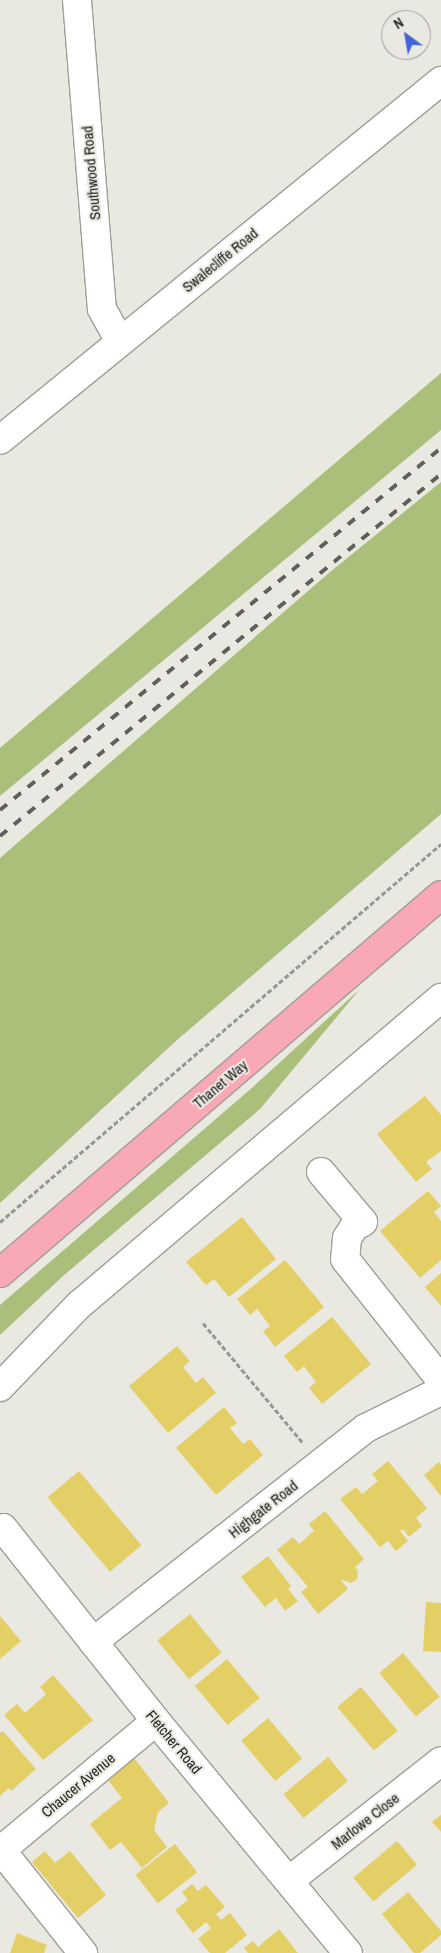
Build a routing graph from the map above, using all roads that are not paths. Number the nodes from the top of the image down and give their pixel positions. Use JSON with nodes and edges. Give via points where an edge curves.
{"nodes":[{"id":1,"x":77,"y":0,"type":"edge"},
{"id":2,"x":441,"y":81,"type":"edge"},
{"id":3,"x":120,"y":341,"type":"junction"},
{"id":4,"x":0,"y":440,"type":"edge"},
{"id":5,"x":441,"y":895,"type":"edge"},
{"id":6,"x":441,"y":998,"type":"edge"},
{"id":7,"x":321,"y":1172,"type":"dead end"},
{"id":8,"x":0,"y":1273,"type":"edge"},
{"id":9,"x":441,"y":1380,"type":"edge"},
{"id":10,"x":0,"y":1387,"type":"edge"},
{"id":11,"x":441,"y":1391,"type":"edge"},
{"id":12,"x":3,"y":1528,"type":"dead end"},
{"id":13,"x":93,"y":1642,"type":"junction"},
{"id":14,"x":156,"y":1721,"type":"junction"},
{"id":15,"x":441,"y":1760,"type":"edge"},
{"id":16,"x":1,"y":1850,"type":"edge"},
{"id":17,"x":290,"y":1880,"type":"junction"},
{"id":18,"x":83,"y":1953,"type":"edge"},
{"id":19,"x":348,"y":1953,"type":"edge"}],
"edges":[{"from":1,"to":3,"type":"street","name":"Southwood Road","via":[[102,309]]},
{"from":2,"to":3,"type":"street","name":"Swalecliffe Road"},
{"from":3,"to":4,"type":"street","name":"Swalecliffe Road"},
{"from":5,"to":8,"type":"main road","name":"Thanet Way"},
{"from":6,"to":10,"type":"street","via":[[80,1305]]},
{"from":7,"to":9,"type":"street","via":[[363,1222],[354,1227],[347,1238],[345,1259]]},
{"from":11,"to":13,"type":"street","name":"Highgate Road","via":[[366,1428]]},
{"from":12,"to":13,"type":"street","name":"Fletcher Road"},
{"from":13,"to":14,"type":"street","name":"Fletcher Road"},
{"from":14,"to":16,"type":"street","name":"Chaucer Avenue"},
{"from":14,"to":17,"type":"street","name":"Fletcher Road"},
{"from":15,"to":17,"type":"street","name":"Marlowe Close"},
{"from":16,"to":18,"type":"street","name":"Chaucer Avenue"},
{"from":17,"to":19,"type":"street","name":"Fletcher Road"}]}
